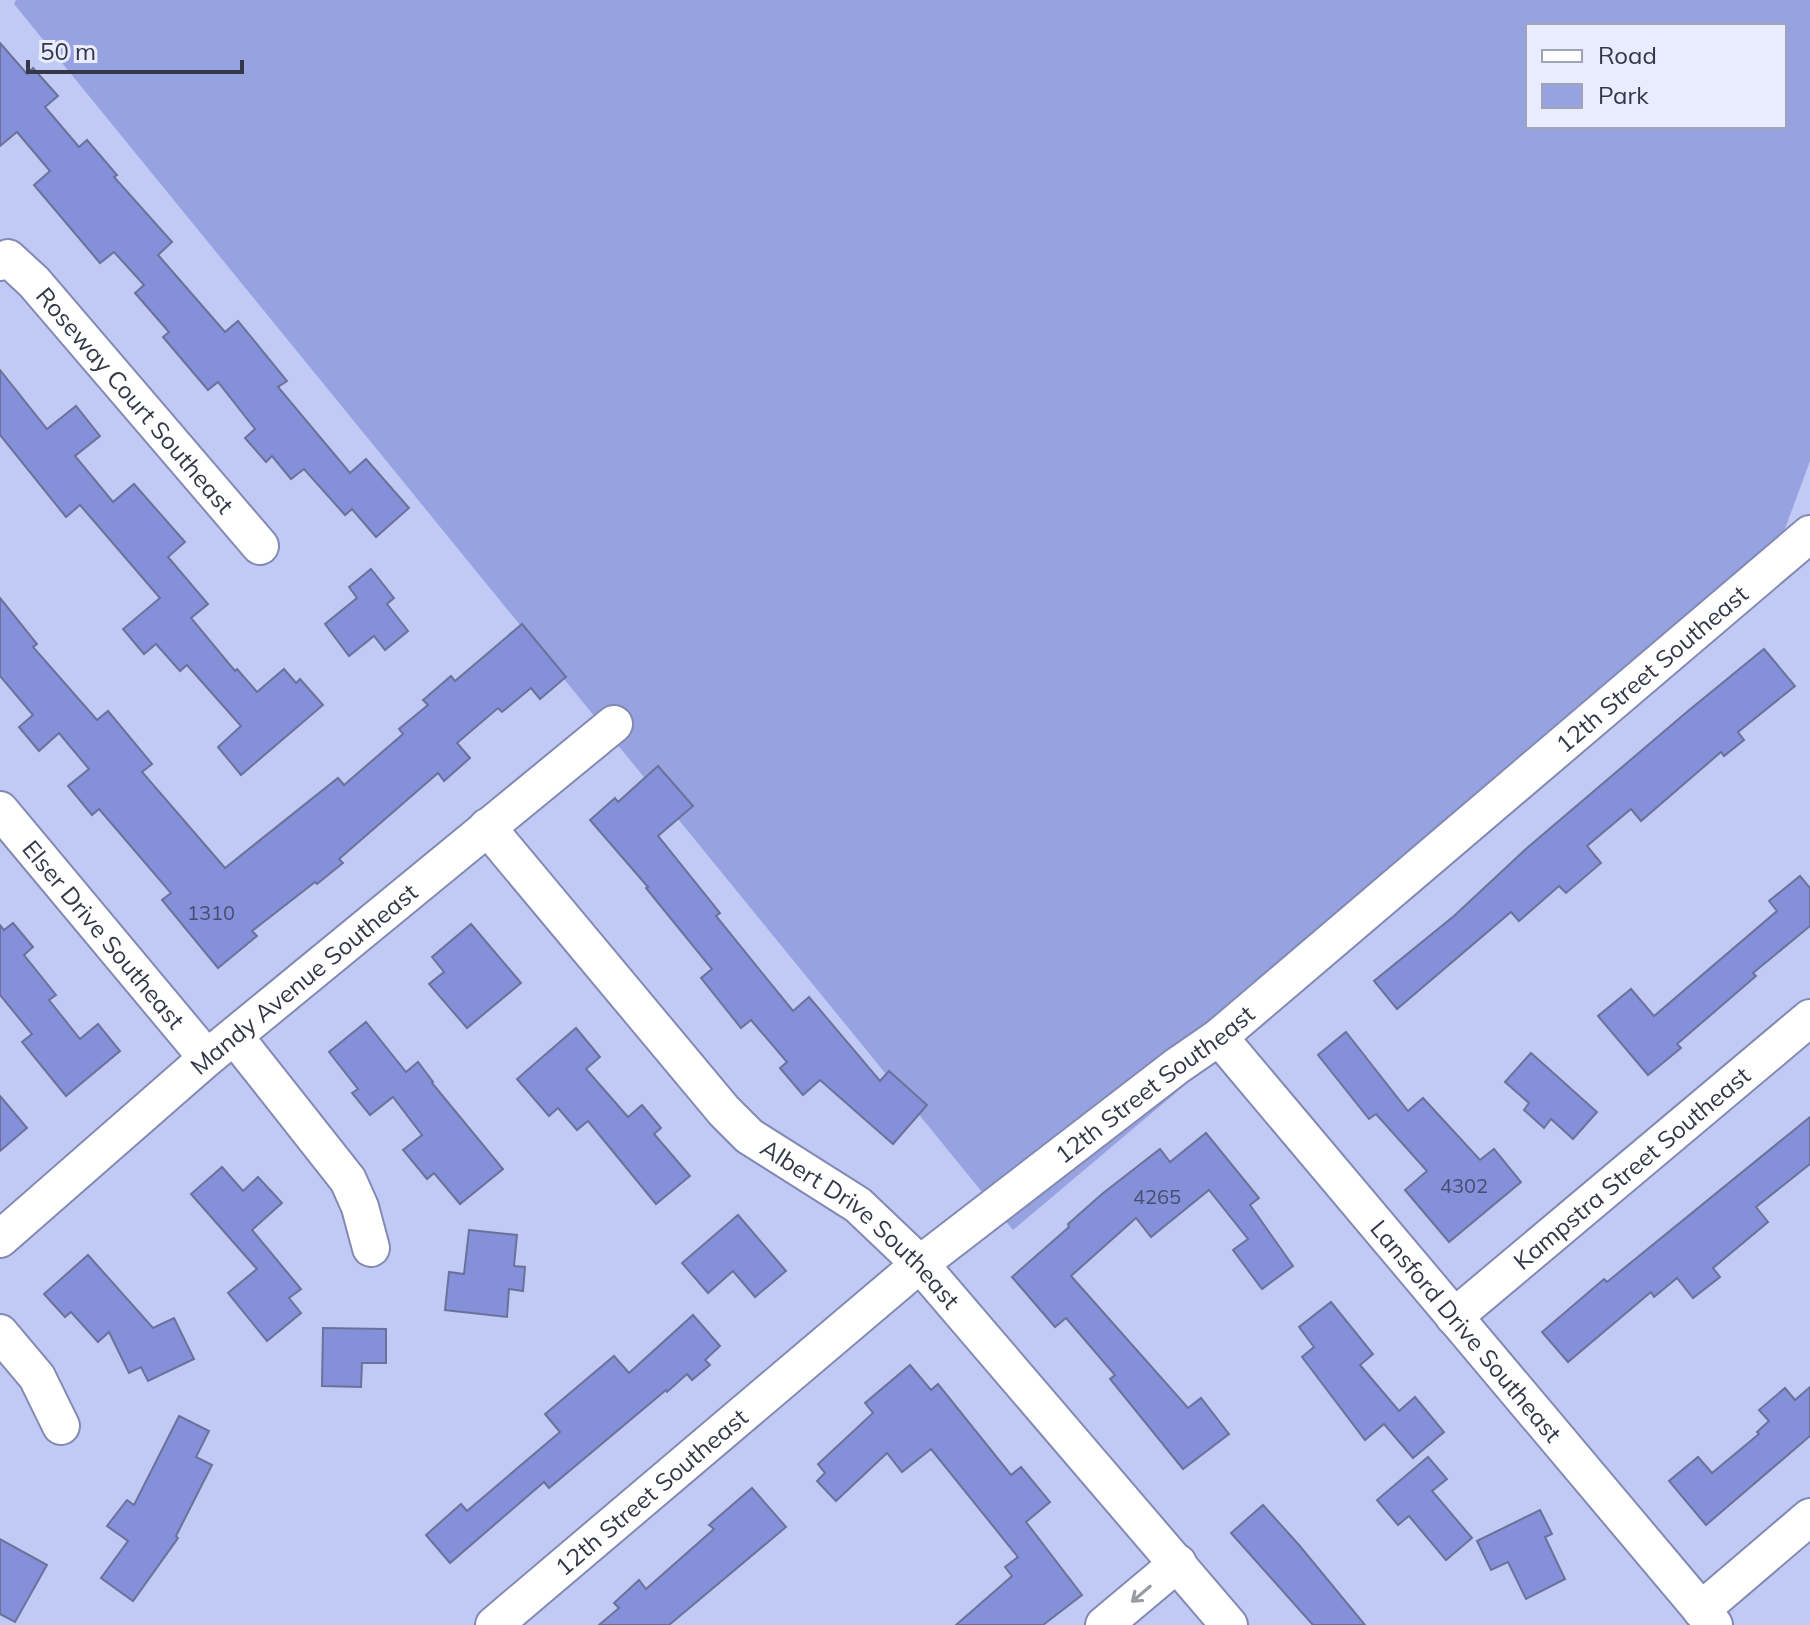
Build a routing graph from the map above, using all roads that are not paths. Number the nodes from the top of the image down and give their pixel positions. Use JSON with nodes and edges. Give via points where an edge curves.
{"nodes":[{"id":1,"x":4,"y":260,"type":"edge"},
{"id":2,"x":1810,"y":534,"type":"edge"},
{"id":3,"x":260,"y":546,"type":"dead end"},
{"id":4,"x":614,"y":724,"type":"dead end"},
{"id":5,"x":0,"y":810,"type":"edge"},
{"id":6,"x":487,"y":827,"type":"junction"},
{"id":7,"x":1810,"y":1018,"type":"edge"},
{"id":8,"x":1219,"y":1037,"type":"junction"},
{"id":9,"x":221,"y":1047,"type":"junction"},
{"id":10,"x":0,"y":1239,"type":"edge"},
{"id":11,"x":371,"y":1248,"type":"dead end"},
{"id":12,"x":920,"y":1264,"type":"junction"},
{"id":13,"x":1454,"y":1317,"type":"junction"},
{"id":14,"x":0,"y":1333,"type":"edge"},
{"id":15,"x":61,"y":1426,"type":"dead end"},
{"id":16,"x":1810,"y":1517,"type":"edge"},
{"id":17,"x":1178,"y":1563,"type":"junction"},
{"id":18,"x":1210,"y":1618,"type":"edge"},
{"id":19,"x":1707,"y":1618,"type":"edge"},
{"id":20,"x":494,"y":1625,"type":"edge"},
{"id":21,"x":1104,"y":1625,"type":"edge"}],
"edges":[{"from":1,"to":3,"type":"street","name":"Roseway Court Southeast","via":[[34,282]]},
{"from":2,"to":8,"type":"street","name":"12th Street Southeast"},
{"from":4,"to":6,"type":"street","name":"Mandy Avenue Southeast"},
{"from":5,"to":9,"type":"street","name":"Elser Drive Southeast"},
{"from":6,"to":9,"type":"street","name":"Mandy Avenue Southeast"},
{"from":6,"to":12,"type":"street","name":"Albert Drive Southeast","via":[[749,1136],[858,1205]]},
{"from":7,"to":13,"type":"street","name":"Kampstra Street Southeast"},
{"from":8,"to":12,"type":"street","name":"12th Street Southeast"},
{"from":8,"to":13,"type":"street","name":"Lansford Drive Southeast"},
{"from":9,"to":10,"type":"street","name":"Mandy Avenue Southeast"},
{"from":9,"to":11,"type":"street","name":"Elser Drive Southeast","via":[[348,1180]]},
{"from":12,"to":17,"type":"street","name":"Albert Drive Southeast"},
{"from":12,"to":20,"type":"street","name":"12th Street Southeast"},
{"from":13,"to":19,"type":"street","name":"Lansford Drive Southeast"},
{"from":14,"to":15,"type":"street","via":[[37,1377]]},
{"from":16,"to":19,"type":"street"},
{"from":17,"to":18,"type":"street","name":"Albert Drive Southeast"},
{"from":17,"to":21,"type":"street","one_way":true}]}
